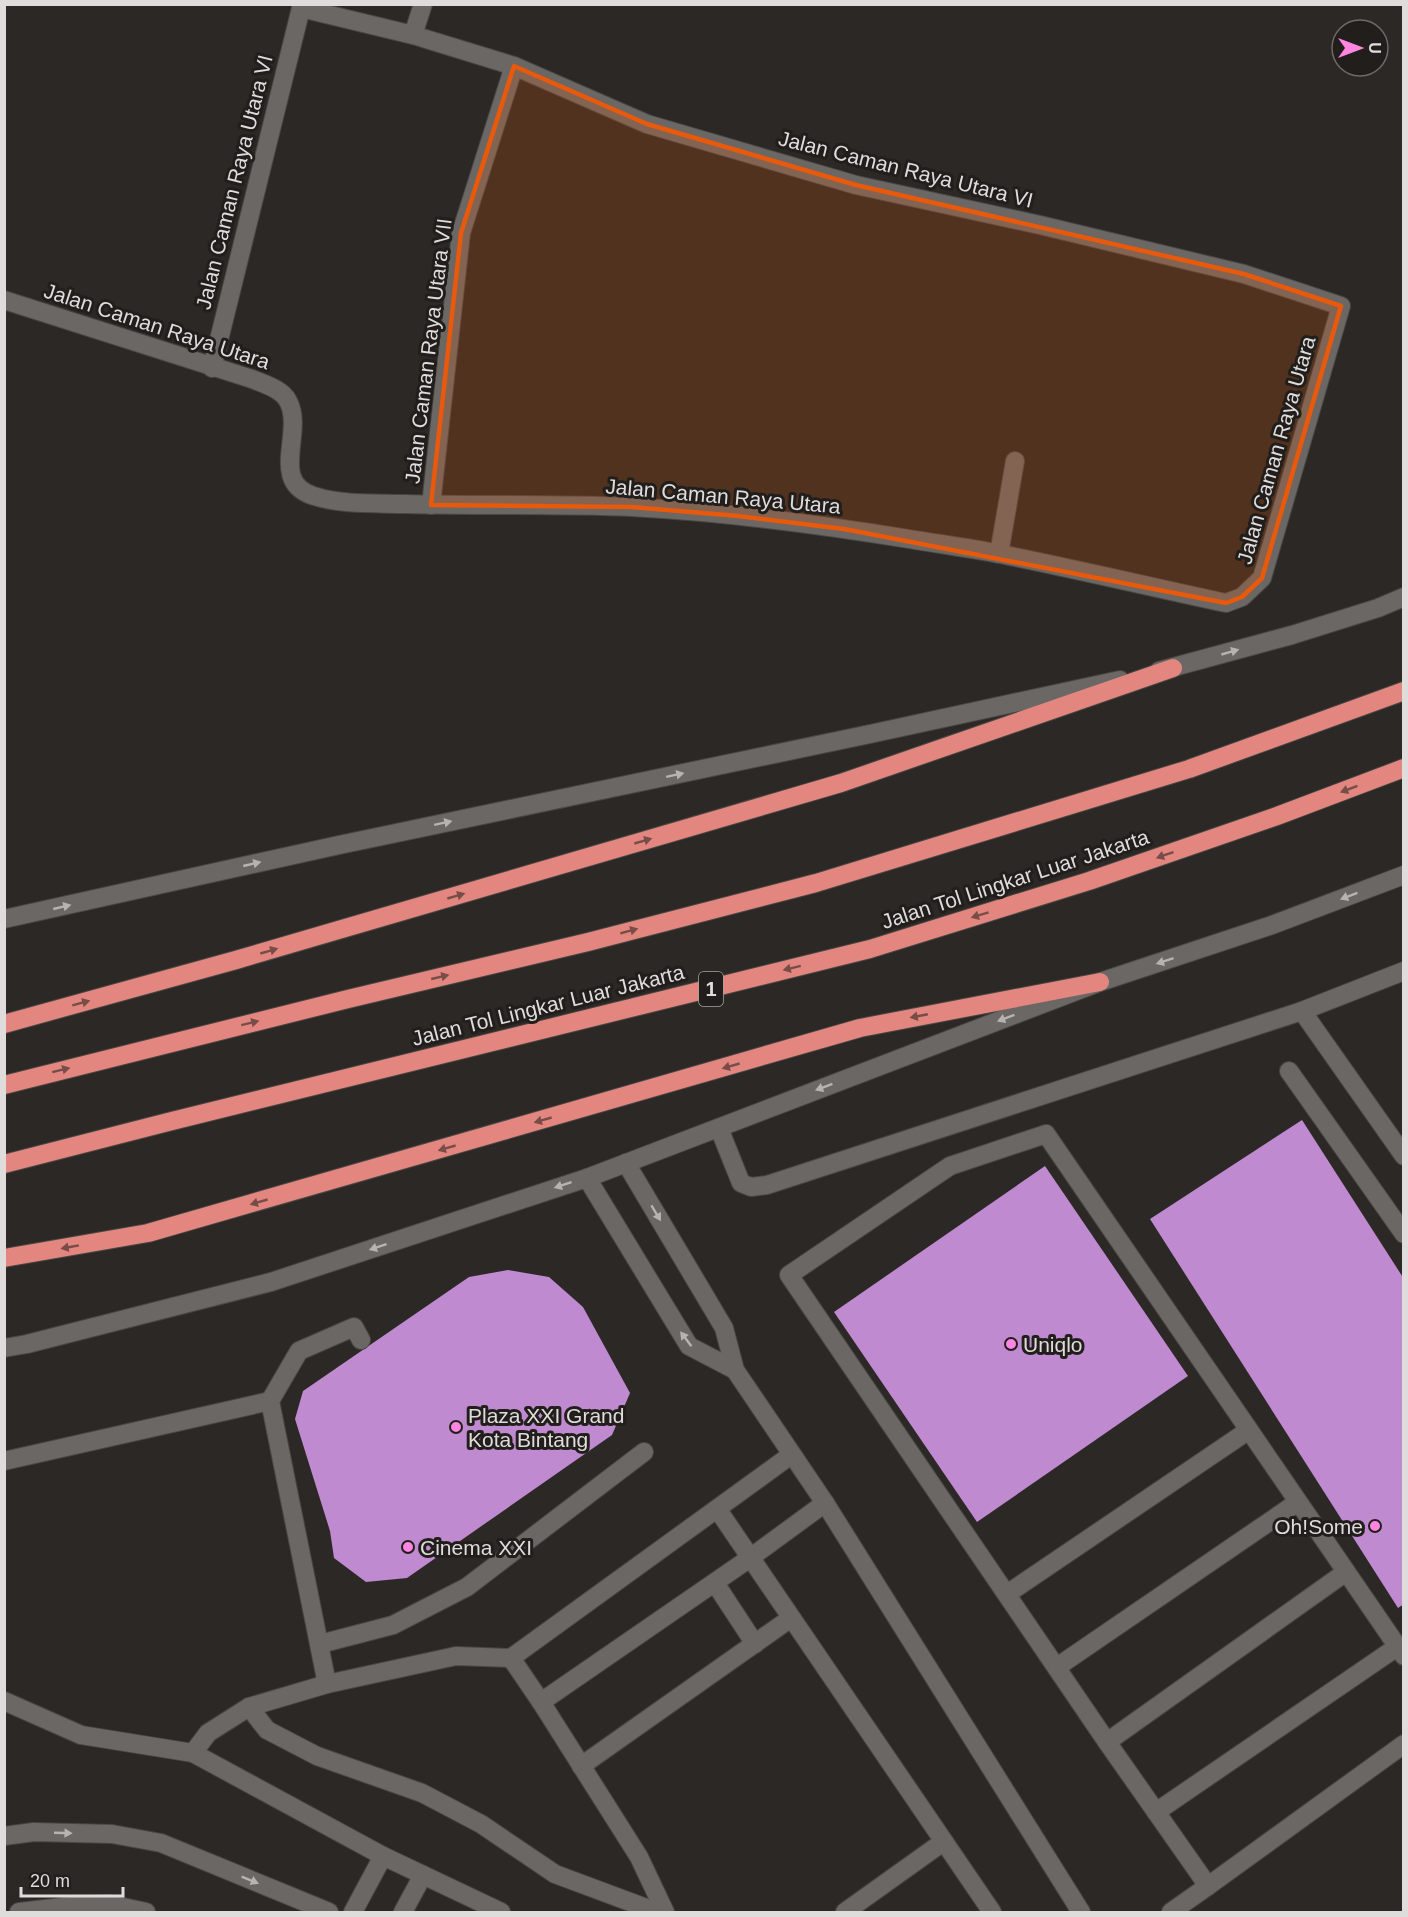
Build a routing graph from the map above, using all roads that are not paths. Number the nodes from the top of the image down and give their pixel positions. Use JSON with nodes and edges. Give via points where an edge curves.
{"nodes":[{"id":1,"x":423,"y":4,"type":"edge"},
{"id":2,"x":301,"y":6,"type":"edge"},
{"id":3,"x":413,"y":35,"type":"junction"},
{"id":4,"x":514,"y":66,"type":"junction"},
{"id":5,"x":4,"y":300,"type":"edge"},
{"id":6,"x":1336,"y":326,"type":"joint"},
{"id":7,"x":212,"y":368,"type":"junction"},
{"id":8,"x":1015,"y":461,"type":"dead end"},
{"id":9,"x":431,"y":505,"type":"junction"},
{"id":10,"x":999,"y":554,"type":"junction"},
{"id":11,"x":1404,"y":597,"type":"edge"},
{"id":12,"x":1173,"y":668,"type":"junction"},
{"id":13,"x":1404,"y":691,"type":"edge"},
{"id":14,"x":1404,"y":768,"type":"edge"},
{"id":15,"x":1404,"y":874,"type":"edge"},
{"id":16,"x":4,"y":919,"type":"edge"},
{"id":17,"x":1404,"y":971,"type":"edge"},
{"id":18,"x":1100,"y":982,"type":"junction"},
{"id":19,"x":1302,"y":1011,"type":"junction"},
{"id":20,"x":4,"y":1024,"type":"edge"},
{"id":21,"x":1289,"y":1071,"type":"dead end"},
{"id":22,"x":4,"y":1085,"type":"edge"},
{"id":23,"x":719,"y":1128,"type":"junction"},
{"id":24,"x":1404,"y":1156,"type":"edge"},
{"id":25,"x":626,"y":1163,"type":"junction"},
{"id":26,"x":4,"y":1164,"type":"edge"},
{"id":27,"x":587,"y":1178,"type":"junction"},
{"id":28,"x":1404,"y":1234,"type":"edge"},
{"id":29,"x":4,"y":1258,"type":"edge"},
{"id":30,"x":361,"y":1340,"type":"dead end"},
{"id":31,"x":4,"y":1348,"type":"edge"},
{"id":32,"x":735,"y":1370,"type":"junction"},
{"id":33,"x":270,"y":1401,"type":"junction"},
{"id":34,"x":1249,"y":1430,"type":"junction"},
{"id":35,"x":644,"y":1452,"type":"dead end"},
{"id":36,"x":791,"y":1455,"type":"junction"},
{"id":37,"x":4,"y":1461,"type":"edge"},
{"id":38,"x":1298,"y":1502,"type":"junction"},
{"id":39,"x":825,"y":1503,"type":"junction"},
{"id":40,"x":718,"y":1510,"type":"junction"},
{"id":41,"x":750,"y":1558,"type":"junction"},
{"id":42,"x":1346,"y":1572,"type":"junction"},
{"id":43,"x":715,"y":1583,"type":"junction"},
{"id":44,"x":1007,"y":1594,"type":"junction"},
{"id":45,"x":791,"y":1618,"type":"junction"},
{"id":46,"x":320,"y":1644,"type":"junction"},
{"id":47,"x":755,"y":1644,"type":"junction"},
{"id":48,"x":1400,"y":1652,"type":"edge"},
{"id":49,"x":511,"y":1658,"type":"junction"},
{"id":50,"x":1057,"y":1667,"type":"junction"},
{"id":51,"x":327,"y":1684,"type":"junction"},
{"id":52,"x":4,"y":1701,"type":"edge"},
{"id":53,"x":541,"y":1702,"type":"junction"},
{"id":54,"x":249,"y":1707,"type":"junction"},
{"id":55,"x":1107,"y":1742,"type":"junction"},
{"id":56,"x":1404,"y":1744,"type":"edge"},
{"id":57,"x":193,"y":1753,"type":"junction"},
{"id":58,"x":581,"y":1766,"type":"junction"},
{"id":59,"x":1156,"y":1812,"type":"junction"},
{"id":60,"x":4,"y":1836,"type":"edge"},
{"id":61,"x":943,"y":1842,"type":"junction"},
{"id":62,"x":383,"y":1856,"type":"junction"},
{"id":63,"x":423,"y":1875,"type":"junction"},
{"id":64,"x":1208,"y":1886,"type":"junction"},
{"id":65,"x":19,"y":1912,"type":"edge"},
{"id":66,"x":146,"y":1912,"type":"edge"},
{"id":67,"x":329,"y":1912,"type":"edge"},
{"id":68,"x":353,"y":1912,"type":"edge"},
{"id":69,"x":403,"y":1912,"type":"edge"},
{"id":70,"x":501,"y":1912,"type":"edge"},
{"id":71,"x":657,"y":1912,"type":"edge"},
{"id":72,"x":665,"y":1912,"type":"edge"},
{"id":73,"x":845,"y":1912,"type":"edge"},
{"id":74,"x":992,"y":1912,"type":"edge"},
{"id":75,"x":1081,"y":1912,"type":"edge"},
{"id":76,"x":1171,"y":1912,"type":"edge"}],
"edges":[{"from":1,"to":3,"type":"street"},
{"from":2,"to":3,"type":"street","name":"Jalan Caman Raya Utara VI"},
{"from":2,"to":7,"type":"street","name":"Jalan Caman Raya Utara VI"},
{"from":3,"to":4,"type":"street","name":"Jalan Caman Raya Utara VI"},
{"from":4,"to":6,"type":"street","name":"Jalan Caman Raya Utara VI","via":[[647,124],[856,185],[1244,274],[1341,306]]},
{"from":4,"to":9,"type":"street","name":"Jalan Caman Raya Utara VII","via":[[461,233]]},
{"from":5,"to":7,"type":"street","name":"Jalan Caman Raya Utara"},
{"from":6,"to":10,"type":"street","name":"Jalan Caman Raya Utara","via":[[1262,578],[1242,597],[1226,603]]},
{"from":7,"to":9,"type":"street","name":"Jalan Caman Raya Utara","via":[[264,384],[288,401],[293,430],[289,467],[298,488],[322,498]]},
{"from":8,"to":10,"type":"street"},
{"from":9,"to":10,"type":"street","name":"Jalan Caman Raya Utara","via":[[630,507],[738,516]]},
{"from":12,"to":11,"type":"street","one_way":true,"via":[[1292,635]]},
{"from":16,"to":12,"type":"street","one_way":true},
{"from":20,"to":12,"type":"highway","one_way":true,"via":[[841,783]]},
{"from":22,"to":13,"type":"highway","one_way":true,"via":[[816,883],[1189,769]]},
{"from":14,"to":26,"type":"highway","name":"Jalan Tol Lingkar Luar Jakarta","number":"1","one_way":true,"via":[[1111,873],[870,949]]},
{"from":15,"to":18,"type":"street","one_way":true,"via":[[1272,925]]},
{"from":17,"to":19,"type":"street"},
{"from":18,"to":23,"type":"street","one_way":true},
{"from":18,"to":29,"type":"highway","one_way":true,"via":[[860,1028],[148,1233]]},
{"from":19,"to":23,"type":"street","via":[[767,1185],[751,1187],[741,1183]]},
{"from":19,"to":24,"type":"street"},
{"from":21,"to":28,"type":"street"},
{"from":23,"to":25,"type":"street"},
{"from":25,"to":27,"type":"street"},
{"from":25,"to":32,"type":"street","one_way":true,"via":[[724,1328]]},
{"from":27,"to":31,"type":"street","one_way":true,"via":[[271,1282]]},
{"from":32,"to":27,"type":"street","one_way":true,"via":[[689,1346]]},
{"from":30,"to":33,"type":"street","via":[[354,1327],[299,1351]]},
{"from":32,"to":36,"type":"street"},
{"from":33,"to":37,"type":"street"},
{"from":33,"to":46,"type":"street"},
{"from":34,"to":38,"type":"street"},
{"from":34,"to":44,"type":"street"},
{"from":34,"to":44,"type":"street","via":[[1047,1134],[950,1166],[808,1262],[789,1275]]},
{"from":35,"to":46,"type":"street","via":[[467,1587],[393,1625]]},
{"from":36,"to":39,"type":"street"},
{"from":36,"to":40,"type":"street"},
{"from":38,"to":42,"type":"street"},
{"from":38,"to":50,"type":"street"},
{"from":39,"to":41,"type":"street"},
{"from":39,"to":75,"type":"street"},
{"from":40,"to":41,"type":"street"},
{"from":40,"to":49,"type":"street"},
{"from":41,"to":43,"type":"street"},
{"from":41,"to":45,"type":"street"},
{"from":42,"to":48,"type":"street"},
{"from":42,"to":55,"type":"street"},
{"from":43,"to":47,"type":"street"},
{"from":43,"to":53,"type":"street"},
{"from":44,"to":50,"type":"street"},
{"from":45,"to":47,"type":"street"},
{"from":45,"to":61,"type":"street"},
{"from":46,"to":51,"type":"street"},
{"from":47,"to":58,"type":"street"},
{"from":48,"to":59,"type":"street"},
{"from":49,"to":51,"type":"street","via":[[456,1656]]},
{"from":49,"to":53,"type":"street"},
{"from":50,"to":55,"type":"street"},
{"from":51,"to":54,"type":"street"},
{"from":52,"to":57,"type":"street","via":[[81,1735]]},
{"from":53,"to":58,"type":"street"},
{"from":54,"to":57,"type":"street","via":[[208,1733]]},
{"from":54,"to":71,"type":"street","via":[[267,1730],[297,1746],[422,1793],[481,1824],[555,1874]]},
{"from":55,"to":59,"type":"street"},
{"from":56,"to":64,"type":"street"},
{"from":57,"to":62,"type":"street"},
{"from":58,"to":72,"type":"street","via":[[639,1857]]},
{"from":59,"to":64,"type":"street"},
{"from":60,"to":67,"type":"street","one_way":true,"via":[[34,1832],[112,1834],[161,1843]]},
{"from":61,"to":73,"type":"street"},
{"from":61,"to":74,"type":"street"},
{"from":62,"to":63,"type":"street"},
{"from":62,"to":68,"type":"street"},
{"from":63,"to":69,"type":"street"},
{"from":63,"to":70,"type":"street"},
{"from":64,"to":76,"type":"street"},
{"from":65,"to":66,"type":"street","via":[[109,1904]]}]}
